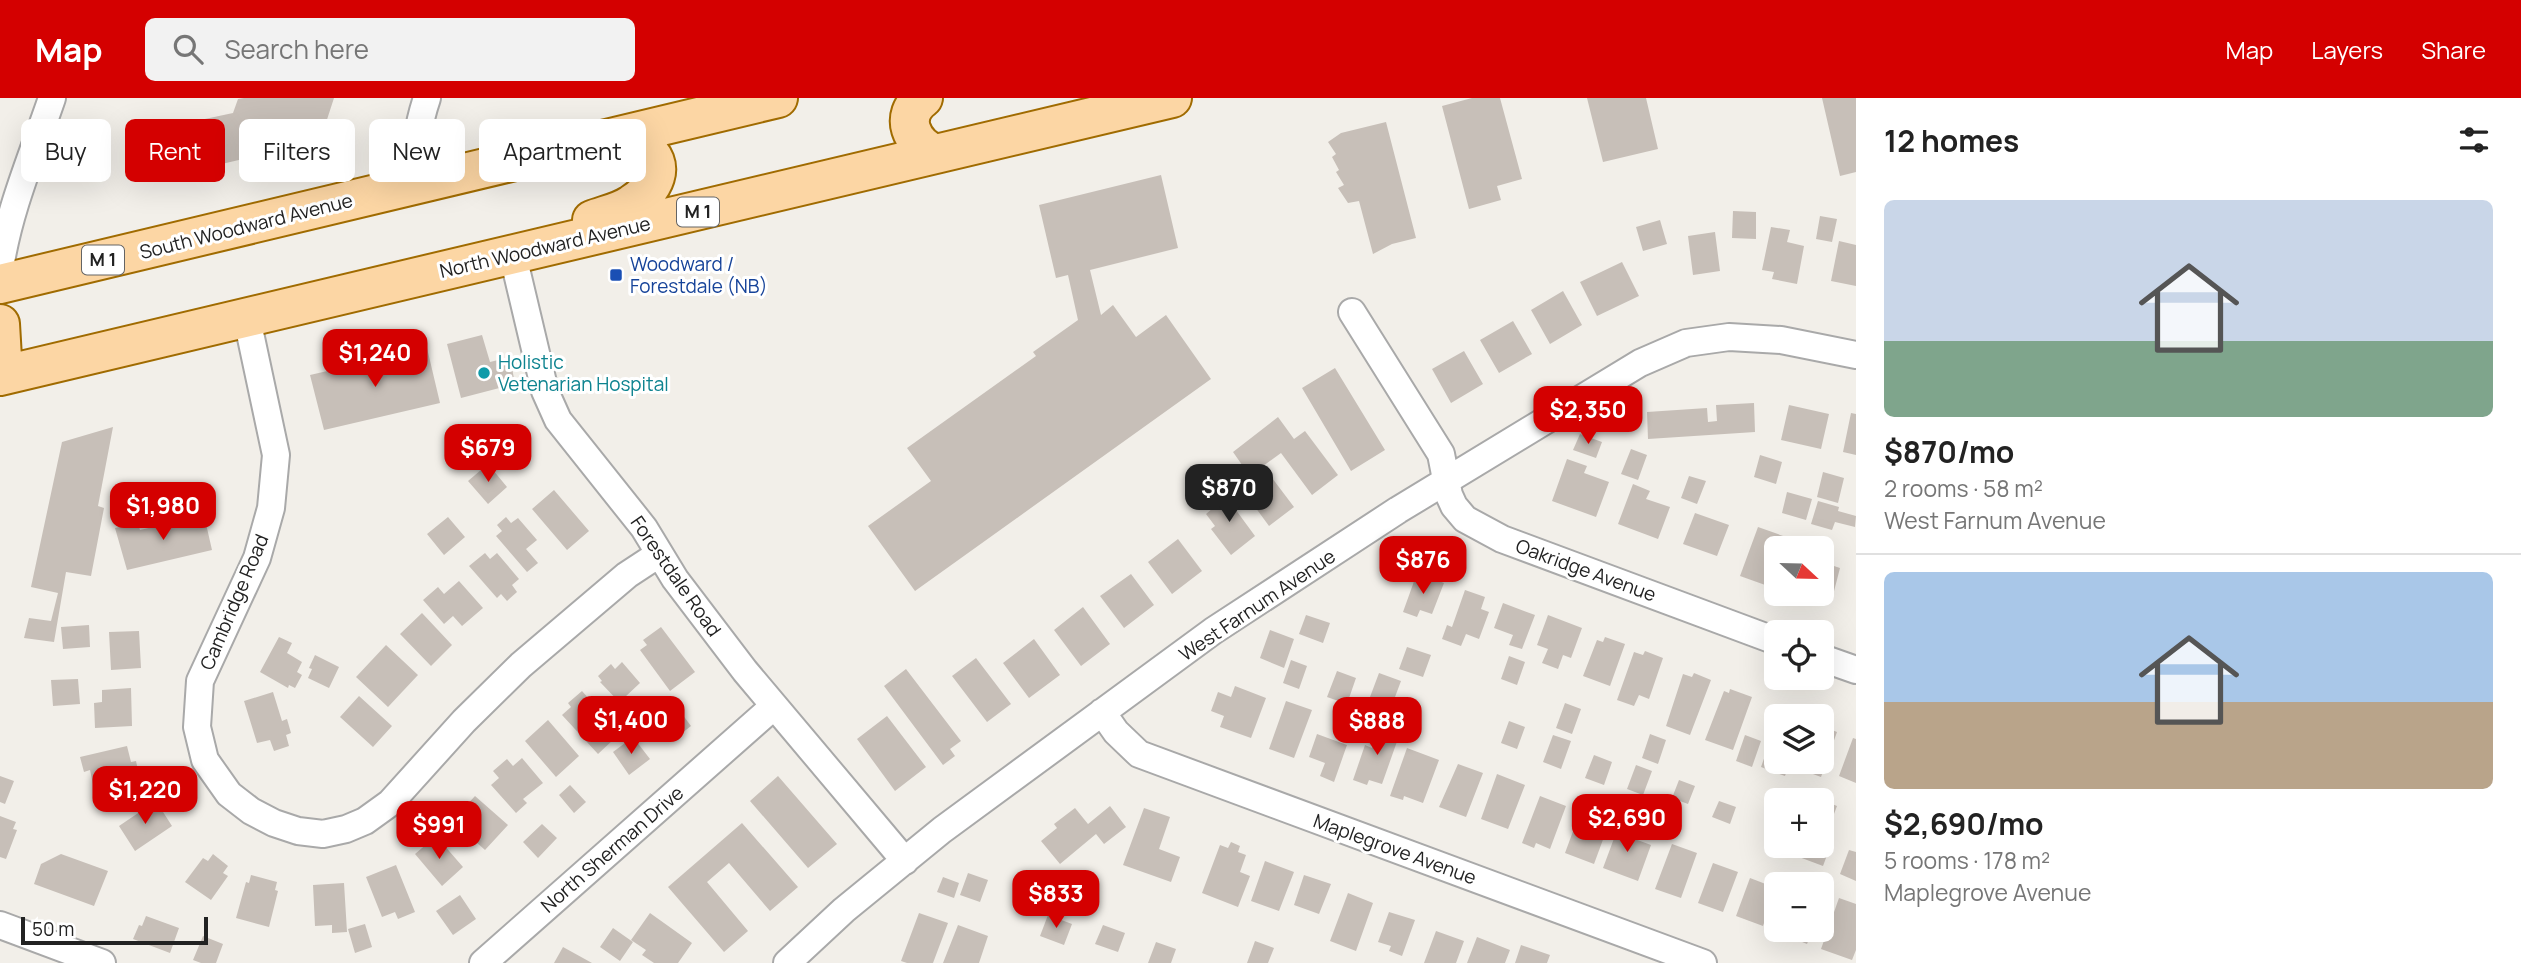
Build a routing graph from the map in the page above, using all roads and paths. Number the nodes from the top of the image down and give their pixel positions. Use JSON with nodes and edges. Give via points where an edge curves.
{"nodes":[{"id":1,"x":52,"y":98,"type":"edge"},
{"id":2,"x":427,"y":98,"type":"edge"},
{"id":3,"x":778,"y":98,"type":"edge"},
{"id":4,"x":923,"y":98,"type":"edge"},
{"id":5,"x":1066,"y":98,"type":"edge"},
{"id":6,"x":1172,"y":98,"type":"edge"},
{"id":7,"x":646,"y":130,"type":"edge"},
{"id":8,"x":996,"y":140,"type":"junction"},
{"id":9,"x":646,"y":150,"type":"edge"},
{"id":10,"x":934,"y":155,"type":"junction"},
{"id":11,"x":479,"y":169,"type":"edge"},
{"id":12,"x":413,"y":184,"type":"junction"},
{"id":13,"x":513,"y":256,"type":"junction"},
{"id":14,"x":0,"y":268,"type":"edge"},
{"id":15,"x":0,"y":285,"type":"edge"},
{"id":16,"x":1352,"y":312,"type":"dead end"},
{"id":17,"x":247,"y":319,"type":"junction"},
{"id":18,"x":0,"y":324,"type":"edge"},
{"id":19,"x":1856,"y":355,"type":"edge"},
{"id":20,"x":2,"y":376,"type":"edge"},
{"id":21,"x":1447,"y":481,"type":"junction"},
{"id":22,"x":659,"y":554,"type":"junction"},
{"id":23,"x":1764,"y":637,"type":"edge"},
{"id":24,"x":1834,"y":662,"type":"edge"},
{"id":25,"x":1856,"y":670,"type":"edge"},
{"id":26,"x":773,"y":707,"type":"junction"},
{"id":27,"x":1102,"y":712,"type":"junction"},
{"id":28,"x":905,"y":861,"type":"junction"},
{"id":29,"x":0,"y":925,"type":"edge"},
{"id":30,"x":102,"y":963,"type":"edge"},
{"id":31,"x":483,"y":963,"type":"edge"},
{"id":32,"x":787,"y":963,"type":"edge"},
{"id":33,"x":1703,"y":963,"type":"edge"}],
"edges":[{"from":1,"to":14,"type":"street","via":[[13,210]]},
{"from":2,"to":12,"type":"street","via":[[414,152]]},
{"from":3,"to":7,"type":"main road","name":"South Woodward Avenue","number":"M 1"},
{"from":4,"to":10,"type":"main road","via":[[912,111],[912,136]]},
{"from":5,"to":8,"type":"main road"},
{"from":6,"to":8,"type":"main road","name":"North Woodward Avenue","number":"M 1"},
{"from":8,"to":10,"type":"main road","name":"North Woodward Avenue","number":"M 1"},
{"from":9,"to":13,"type":"main road","via":[[656,165],[656,176],[653,185],[631,205]]},
{"from":10,"to":13,"type":"main road","name":"North Woodward Avenue","number":"M 1"},
{"from":11,"to":12,"type":"main road","name":"South Woodward Avenue","number":"M 1"},
{"from":12,"to":15,"type":"main road","name":"South Woodward Avenue","number":"M 1"},
{"from":13,"to":17,"type":"main road","name":"North Woodward Avenue","number":"M 1"},
{"from":13,"to":22,"type":"street","name":"Forestdale Road","via":[[551,407],[645,528]]},
{"from":16,"to":21,"type":"street","name":"Oakridge Avenue","via":[[1441,454]]},
{"from":17,"to":20,"type":"main road","name":"North Woodward Avenue","number":"M 1"},
{"from":17,"to":22,"type":"street","name":"Cambridge Road","via":[[276,455],[271,508],[241,597],[200,681],[197,727],[205,761],[229,794],[251,811],[286,827],[323,834],[365,821],[390,803],[521,665],[626,575]]},
{"from":18,"to":20,"type":"main road"},
{"from":19,"to":21,"type":"street","name":"West Farnum Avenue","via":[[1781,340],[1729,337],[1686,343],[1640,363]]},
{"from":21,"to":23,"type":"street","name":"Oakridge Avenue","via":[[1454,506],[1465,519],[1503,539]]},
{"from":21,"to":27,"type":"street","name":"West Farnum Avenue","via":[[1213,631]]},
{"from":22,"to":26,"type":"street","name":"Forestdale Road"},
{"from":24,"to":25,"type":"street"},
{"from":26,"to":28,"type":"street","name":"Forestdale Road"},
{"from":26,"to":31,"type":"street","name":"North Sherman Drive"},
{"from":27,"to":28,"type":"street","name":"West Farnum Avenue"},
{"from":27,"to":33,"type":"street","name":"Maplegrove Avenue","via":[[1139,754]]},
{"from":28,"to":32,"type":"street","name":"West Farnum Avenue"},
{"from":29,"to":30,"type":"street"}]}
